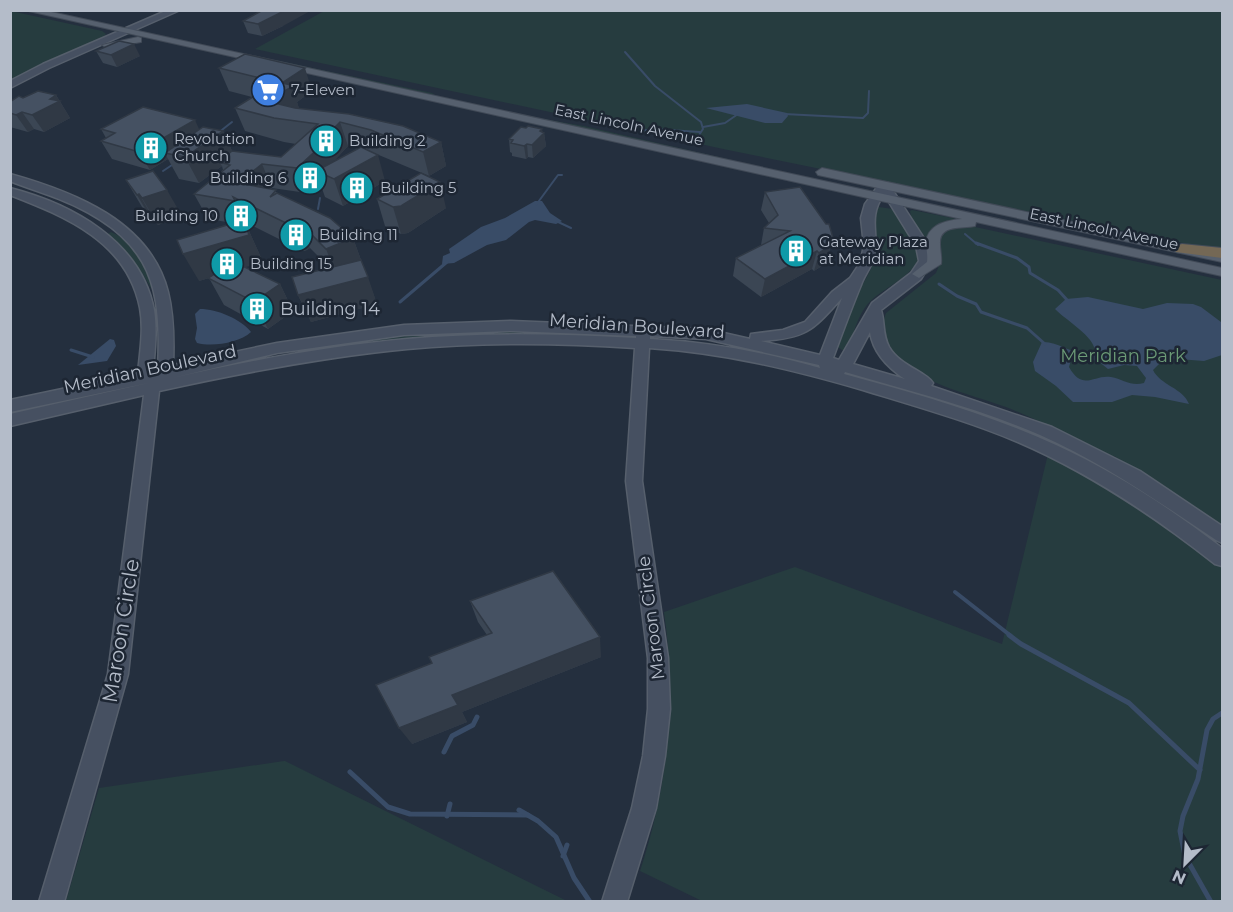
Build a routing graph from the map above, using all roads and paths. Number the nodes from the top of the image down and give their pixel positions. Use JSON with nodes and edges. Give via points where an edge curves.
{"nodes":[{"id":1,"x":28,"y":10,"type":"edge"},
{"id":2,"x":63,"y":10,"type":"edge"},
{"id":3,"x":176,"y":10,"type":"edge"},
{"id":4,"x":132,"y":30,"type":"junction"},
{"id":5,"x":107,"y":45,"type":"junction"},
{"id":6,"x":192,"y":46,"type":"junction"},
{"id":7,"x":10,"y":85,"type":"edge"},
{"id":8,"x":10,"y":95,"type":"edge"},
{"id":9,"x":10,"y":177,"type":"edge"},
{"id":10,"x":10,"y":191,"type":"edge"},
{"id":11,"x":880,"y":191,"type":"junction"},
{"id":12,"x":893,"y":200,"type":"junction"},
{"id":13,"x":1095,"y":245,"type":"junction"},
{"id":14,"x":1182,"y":249,"type":"junction"},
{"id":15,"x":1222,"y":252,"type":"edge"},
{"id":16,"x":1222,"y":258,"type":"edge"},
{"id":17,"x":1222,"y":272,"type":"edge"},
{"id":18,"x":919,"y":274,"type":"junction"},
{"id":19,"x":856,"y":279,"type":"junction"},
{"id":20,"x":877,"y":307,"type":"junction"},
{"id":21,"x":717,"y":335,"type":"junction"},
{"id":22,"x":643,"y":337,"type":"junction"},
{"id":23,"x":833,"y":368,"type":"junction"},
{"id":24,"x":165,"y":372,"type":"junction"},
{"id":25,"x":148,"y":383,"type":"junction"},
{"id":26,"x":10,"y":406,"type":"edge"},
{"id":27,"x":10,"y":420,"type":"edge"},
{"id":28,"x":1046,"y":431,"type":"junction"},
{"id":29,"x":1222,"y":535,"type":"edge"},
{"id":30,"x":1222,"y":558,"type":"edge"},
{"id":31,"x":51,"y":902,"type":"edge"},
{"id":32,"x":614,"y":902,"type":"edge"}],
"edges":[{"from":1,"to":4,"type":"main road","name":"East Lincoln Avenue"},
{"from":2,"to":4,"type":"main road","name":"East Lincoln Avenue"},
{"from":3,"to":4,"type":"main road"},
{"from":4,"to":5,"type":"main road"},
{"from":4,"to":6,"type":"main road","name":"East Lincoln Avenue"},
{"from":4,"to":7,"type":"main road"},
{"from":4,"to":11,"type":"main road","name":"East Lincoln Avenue","via":[[705,149]]},
{"from":5,"to":6,"type":"main road","via":[[139,40]]},
{"from":5,"to":8,"type":"main road"},
{"from":6,"to":11,"type":"main road","name":"East Lincoln Avenue"},
{"from":9,"to":24,"type":"main road","via":[[88,207],[124,231],[148,258],[163,290],[167,324]]},
{"from":10,"to":25,"type":"main road","name":"Maroon Circle","via":[[79,219],[106,238],[124,258],[146,306]]},
{"from":11,"to":12,"type":"main road","name":"East Lincoln Avenue"},
{"from":11,"to":14,"type":"main road","name":"East Lincoln Avenue"},
{"from":11,"to":19,"type":"main road","via":[[867,218],[869,255]]},
{"from":12,"to":13,"type":"main road","name":"East Lincoln Avenue"},
{"from":12,"to":18,"type":"main road","via":[[924,249],[925,262]]},
{"from":13,"to":17,"type":"main road","name":"East Lincoln Avenue"},
{"from":13,"to":18,"type":"main road","via":[[1074,245],[976,224],[953,224],[935,234],[933,266]]},
{"from":14,"to":15,"type":"highway"},
{"from":14,"to":16,"type":"main road","name":"East Lincoln Avenue"},
{"from":18,"to":20,"type":"main road"},
{"from":19,"to":21,"type":"main road","via":[[815,322],[802,329],[766,337]]},
{"from":19,"to":23,"type":"main road"},
{"from":20,"to":23,"type":"main road"},
{"from":20,"to":28,"type":"main road","via":[[877,339],[886,355],[902,370],[927,384]]},
{"from":21,"to":22,"type":"main road","name":"Meridian Boulevard"},
{"from":21,"to":23,"type":"main road","name":"Meridian Boulevard"},
{"from":22,"to":23,"type":"main road","name":"Meridian Boulevard"},
{"from":22,"to":24,"type":"main road","name":"Meridian Boulevard","via":[[501,326],[404,330],[311,342]]},
{"from":22,"to":25,"type":"main road","name":"Meridian Boulevard","via":[[405,344]]},
{"from":22,"to":32,"type":"main road","name":"Maroon Circle","via":[[634,485],[658,658],[659,709],[644,808]]},
{"from":23,"to":28,"type":"main road","name":"Meridian Boulevard","via":[[960,401]]},
{"from":23,"to":30,"type":"main road","name":"Meridian Boulevard","via":[[1043,447],[1145,502]]},
{"from":24,"to":25,"type":"main road","name":"Meridian Boulevard"},
{"from":25,"to":26,"type":"main road","name":"Meridian Boulevard"},
{"from":25,"to":27,"type":"main road","name":"Meridian Boulevard"},
{"from":25,"to":31,"type":"main road","name":"Maroon Circle","via":[[118,674]]},
{"from":28,"to":29,"type":"main road","name":"Meridian Boulevard","via":[[1134,476]]}]}
